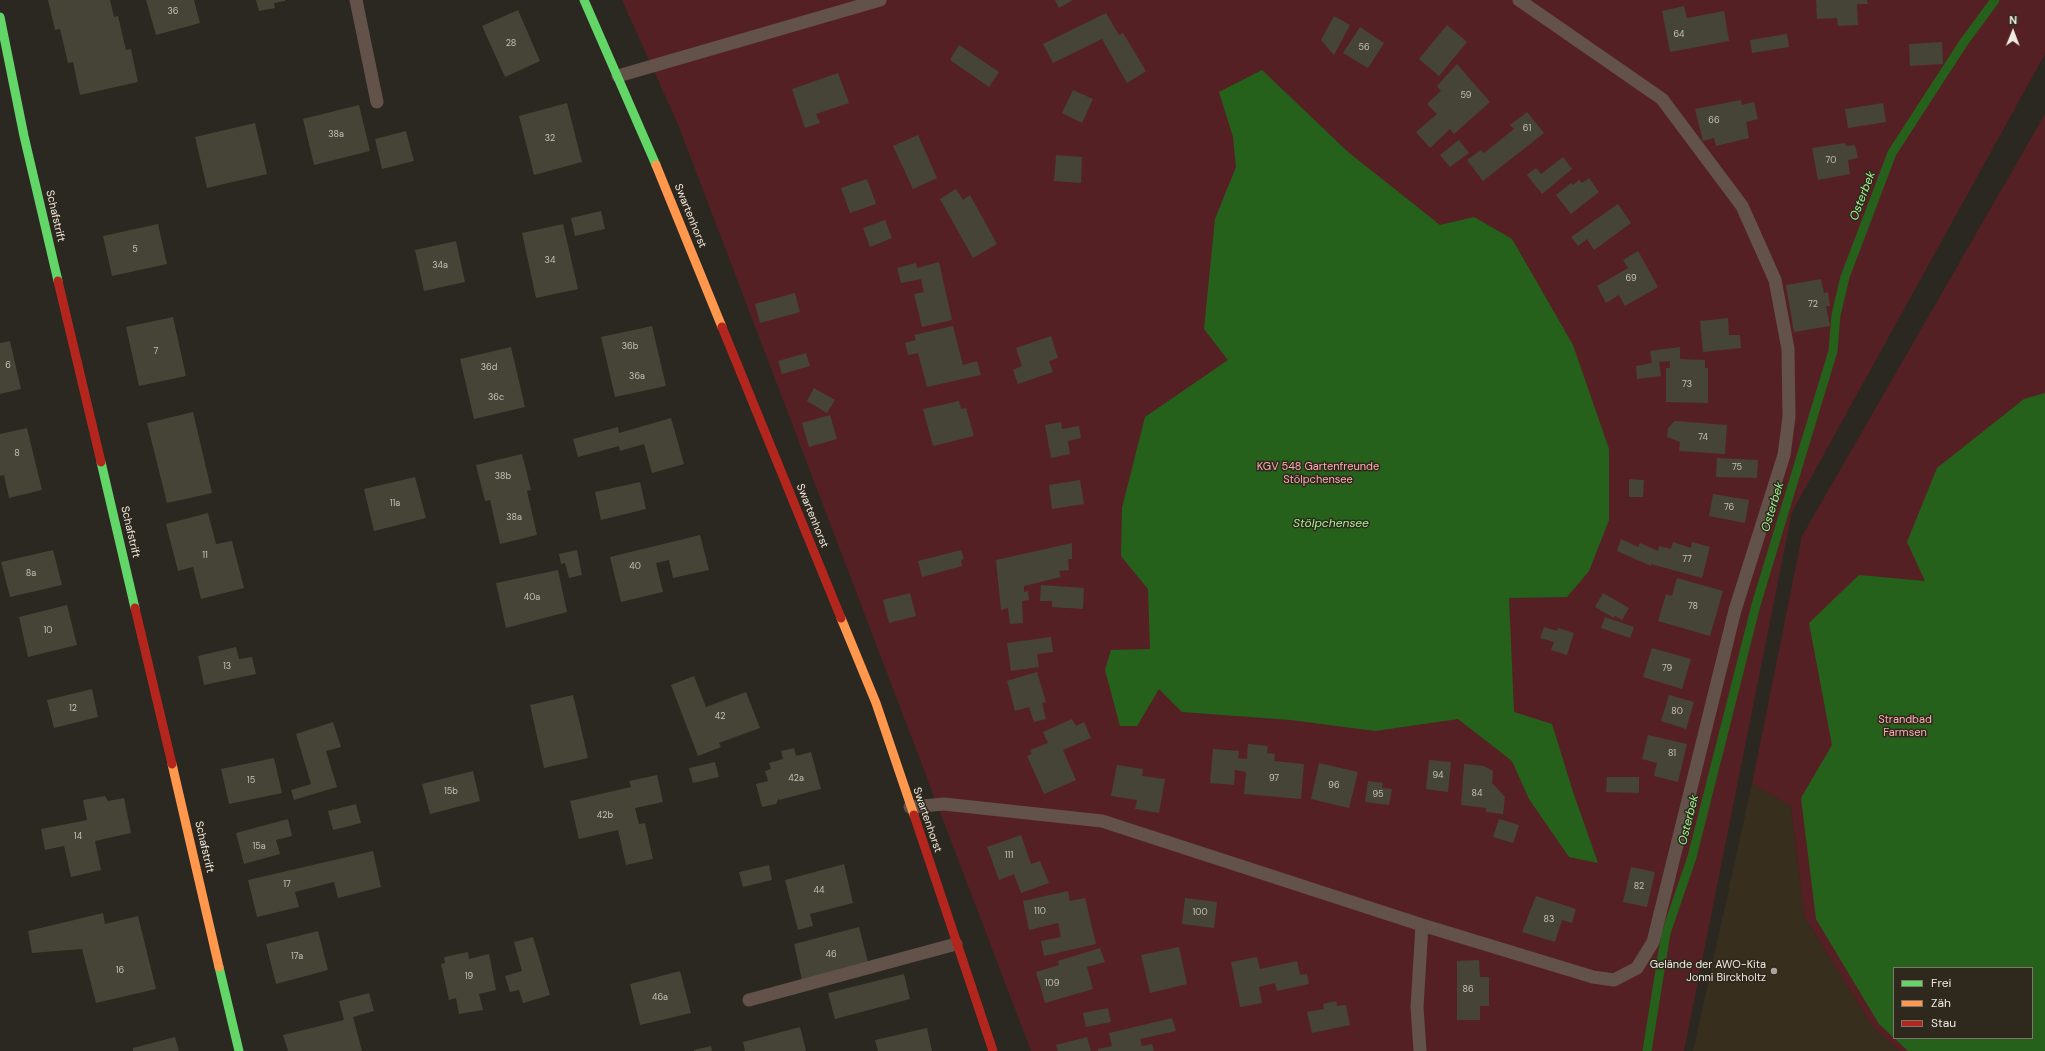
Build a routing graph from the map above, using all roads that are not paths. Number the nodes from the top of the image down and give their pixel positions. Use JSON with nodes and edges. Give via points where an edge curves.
{"nodes":[{"id":1,"x":356,"y":0,"type":"edge"},
{"id":2,"x":584,"y":0,"type":"edge"},
{"id":3,"x":880,"y":0,"type":"edge"},
{"id":4,"x":1519,"y":0,"type":"edge"},
{"id":5,"x":0,"y":17,"type":"edge"},
{"id":6,"x":618,"y":76,"type":"junction"},
{"id":7,"x":377,"y":102,"type":"dead end"},
{"id":8,"x":910,"y":807,"type":"junction"},
{"id":9,"x":1422,"y":924,"type":"junction"},
{"id":10,"x":956,"y":944,"type":"junction"},
{"id":11,"x":749,"y":1000,"type":"dead end"},
{"id":12,"x":239,"y":1051,"type":"edge"},
{"id":13,"x":992,"y":1051,"type":"edge"},
{"id":14,"x":1420,"y":1051,"type":"edge"}],
"edges":[{"from":1,"to":7,"type":"lane"},
{"from":2,"to":6,"type":"street","name":"Swartenhorst"},
{"from":3,"to":6,"type":"lane"},
{"from":4,"to":9,"type":"lane","via":[[1662,99],[1742,206],[1775,280],[1788,349],[1789,417],[1784,455],[1736,610],[1653,942],[1637,968],[1614,980],[1593,977]]},
{"from":5,"to":12,"type":"street","name":"Schafstrift","via":[[24,136]]},
{"from":6,"to":8,"type":"street","name":"Swartenhorst","via":[[876,703]]},
{"from":8,"to":9,"type":"lane","via":[[944,804],[1102,821]]},
{"from":8,"to":10,"type":"street","name":"Swartenhorst"},
{"from":9,"to":14,"type":"lane","via":[[1417,1007]]},
{"from":10,"to":11,"type":"lane"},
{"from":10,"to":13,"type":"street","name":"Swartenhorst"}]}
